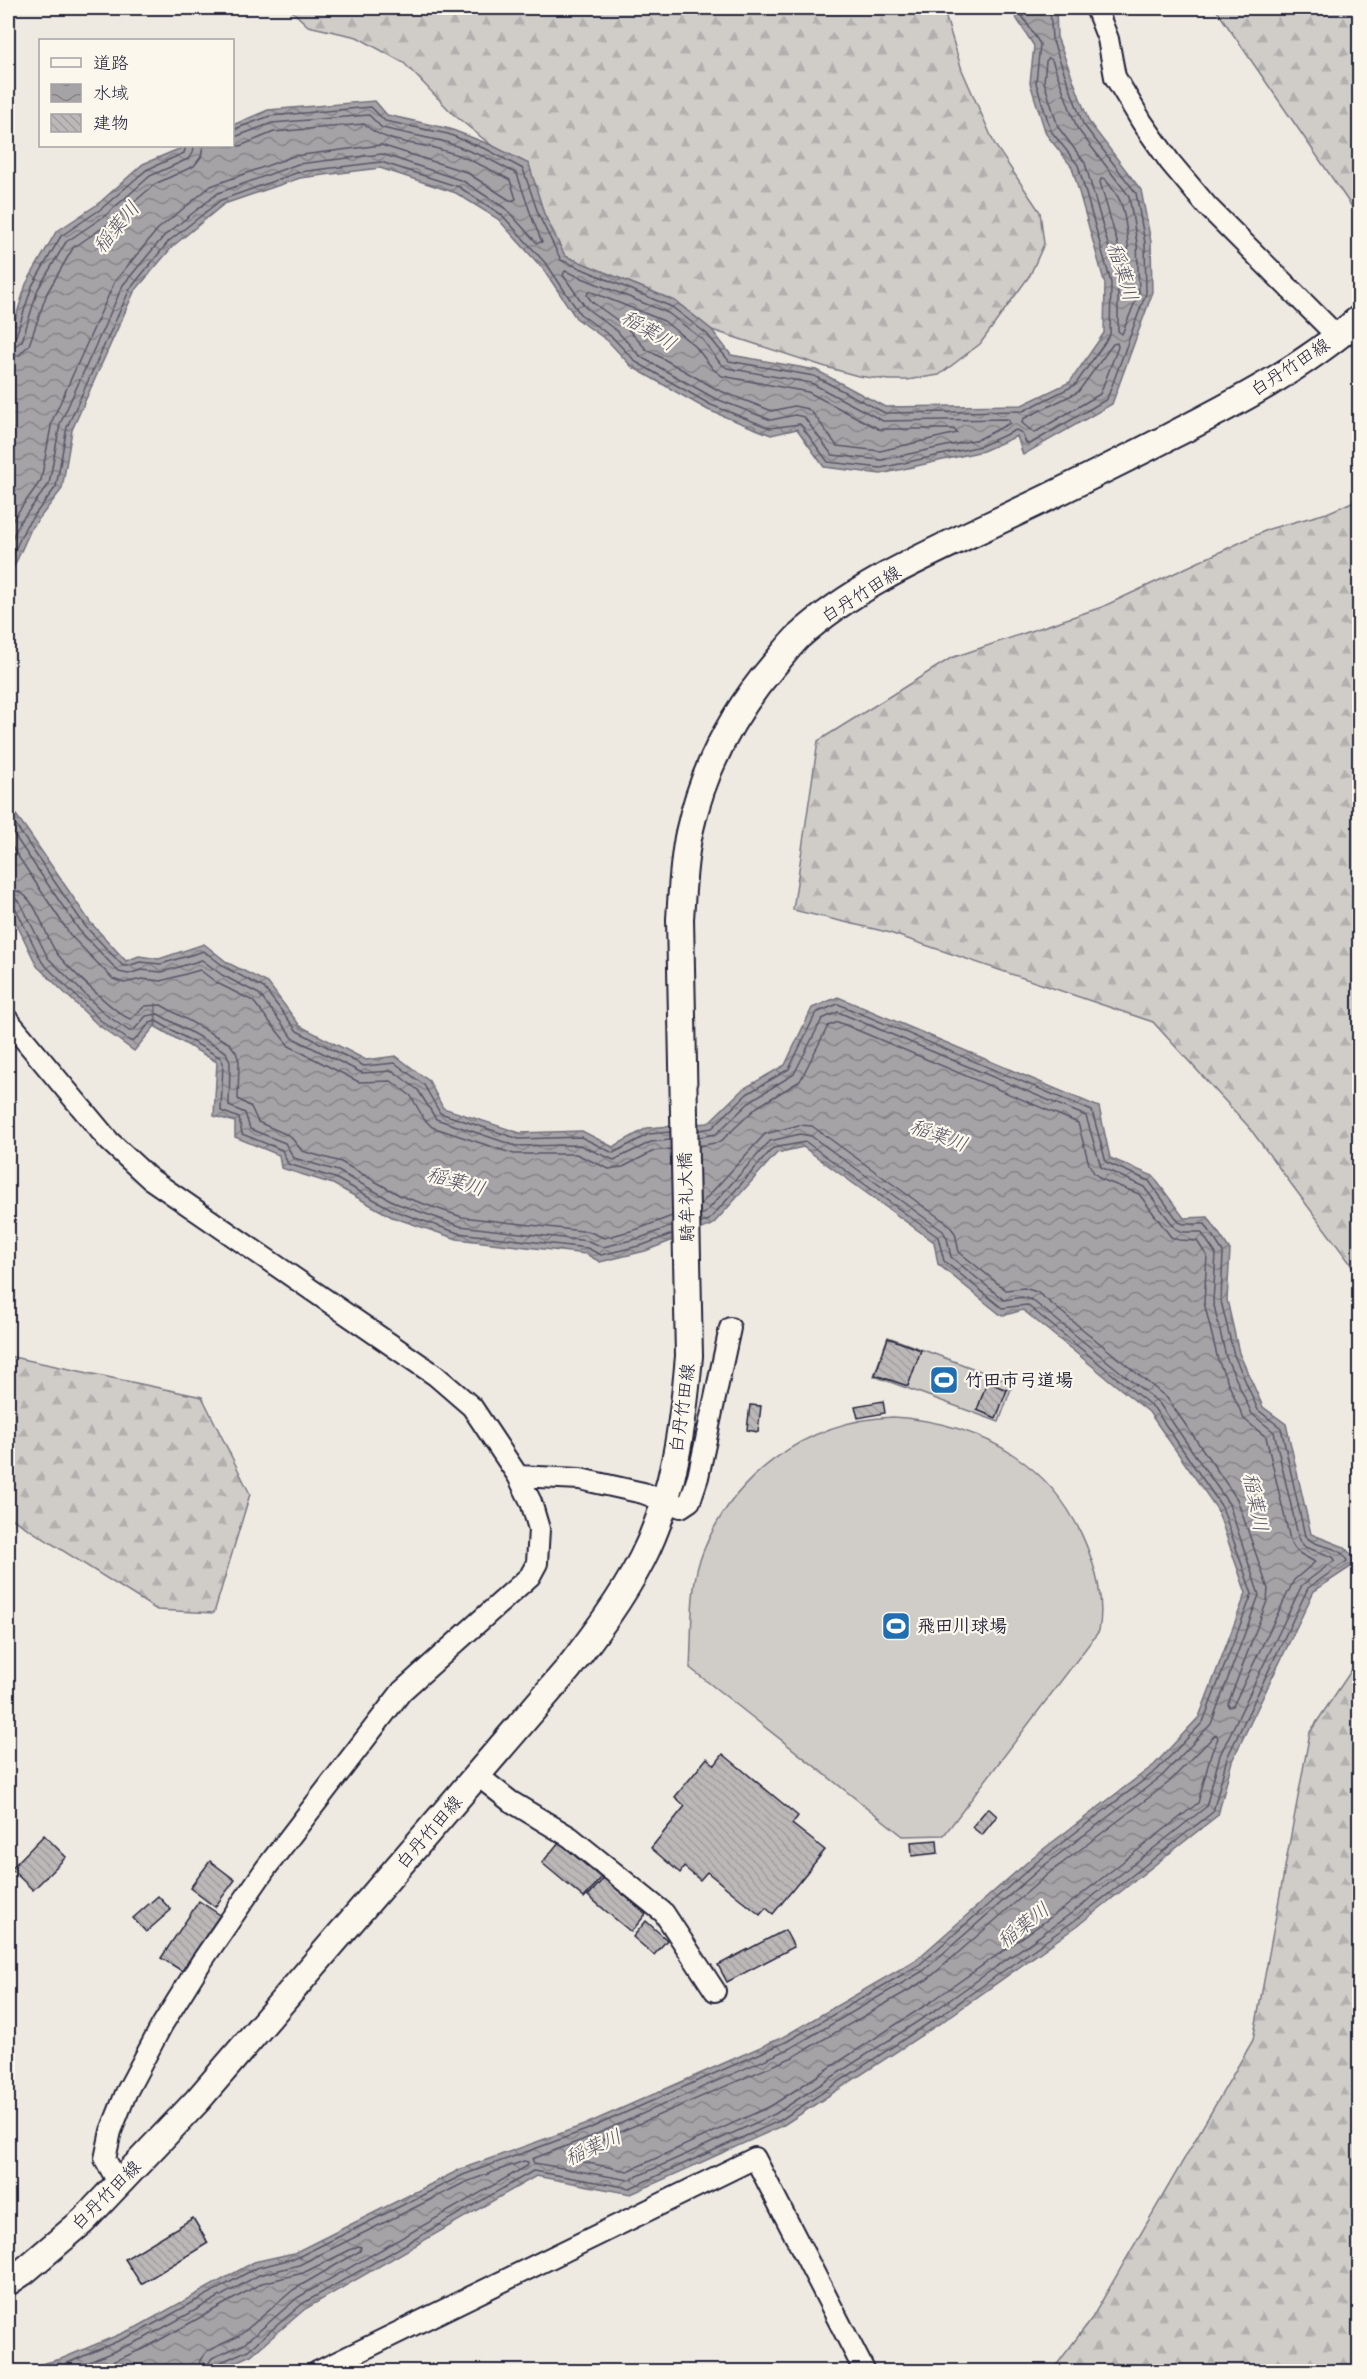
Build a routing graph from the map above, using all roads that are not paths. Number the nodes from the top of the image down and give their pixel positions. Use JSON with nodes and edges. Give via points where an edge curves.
{"nodes":[{"id":1,"x":1096,"y":8,"type":"edge"},
{"id":2,"x":1359,"y":318,"type":"edge"},
{"id":3,"x":1338,"y":337,"type":"junction"},
{"id":4,"x":8,"y":1020,"type":"edge"},
{"id":5,"x":683,"y":1100,"type":"joint"},
{"id":6,"x":688,"y":1295,"type":"joint"},
{"id":7,"x":730,"y":1328,"type":"dead end"},
{"id":8,"x":518,"y":1476,"type":"junction"},
{"id":9,"x":664,"y":1502,"type":"junction"},
{"id":10,"x":477,"y":1775,"type":"junction"},
{"id":11,"x":715,"y":1991,"type":"dead end"},
{"id":12,"x":119,"y":2184,"type":"junction"},
{"id":13,"x":8,"y":2282,"type":"edge"},
{"id":14,"x":317,"y":2372,"type":"edge"},
{"id":15,"x":865,"y":2372,"type":"edge"}],
"edges":[{"from":1,"to":3,"type":"street","via":[[1115,77],[1170,162],[1206,206]]},
{"from":2,"to":3,"type":"main road","name":"白丹竹田線"},
{"from":3,"to":5,"type":"main road","name":"白丹竹田線","via":[[1275,380],[1201,421],[859,591],[796,639],[748,695],[728,728],[700,795],[689,834],[680,919]]},
{"from":4,"to":8,"type":"street","via":[[109,1141],[149,1178],[450,1386],[472,1407]]},
{"from":5,"to":6,"type":"main road","name":"騎牟礼大橋"},
{"from":6,"to":9,"type":"main road","name":"白丹竹田線","via":[[684,1417]]},
{"from":7,"to":9,"type":"street","via":[[696,1488],[690,1501],[681,1507]]},
{"from":8,"to":9,"type":"street","via":[[580,1479],[643,1492]]},
{"from":8,"to":12,"type":"street","via":[[539,1529],[535,1570],[402,1691],[266,1868],[200,1964],[162,2025],[111,2131],[105,2159]]},
{"from":9,"to":10,"type":"main road","name":"白丹竹田線","via":[[642,1558],[607,1617]]},
{"from":10,"to":11,"type":"street","via":[[510,1801],[570,1837],[664,1913]]},
{"from":10,"to":12,"type":"main road","name":"白丹竹田線","via":[[197,2101]]},
{"from":12,"to":13,"type":"main road","name":"白丹竹田線","via":[[83,2221]]},
{"from":14,"to":15,"type":"street","via":[[755,2158]]}]}
